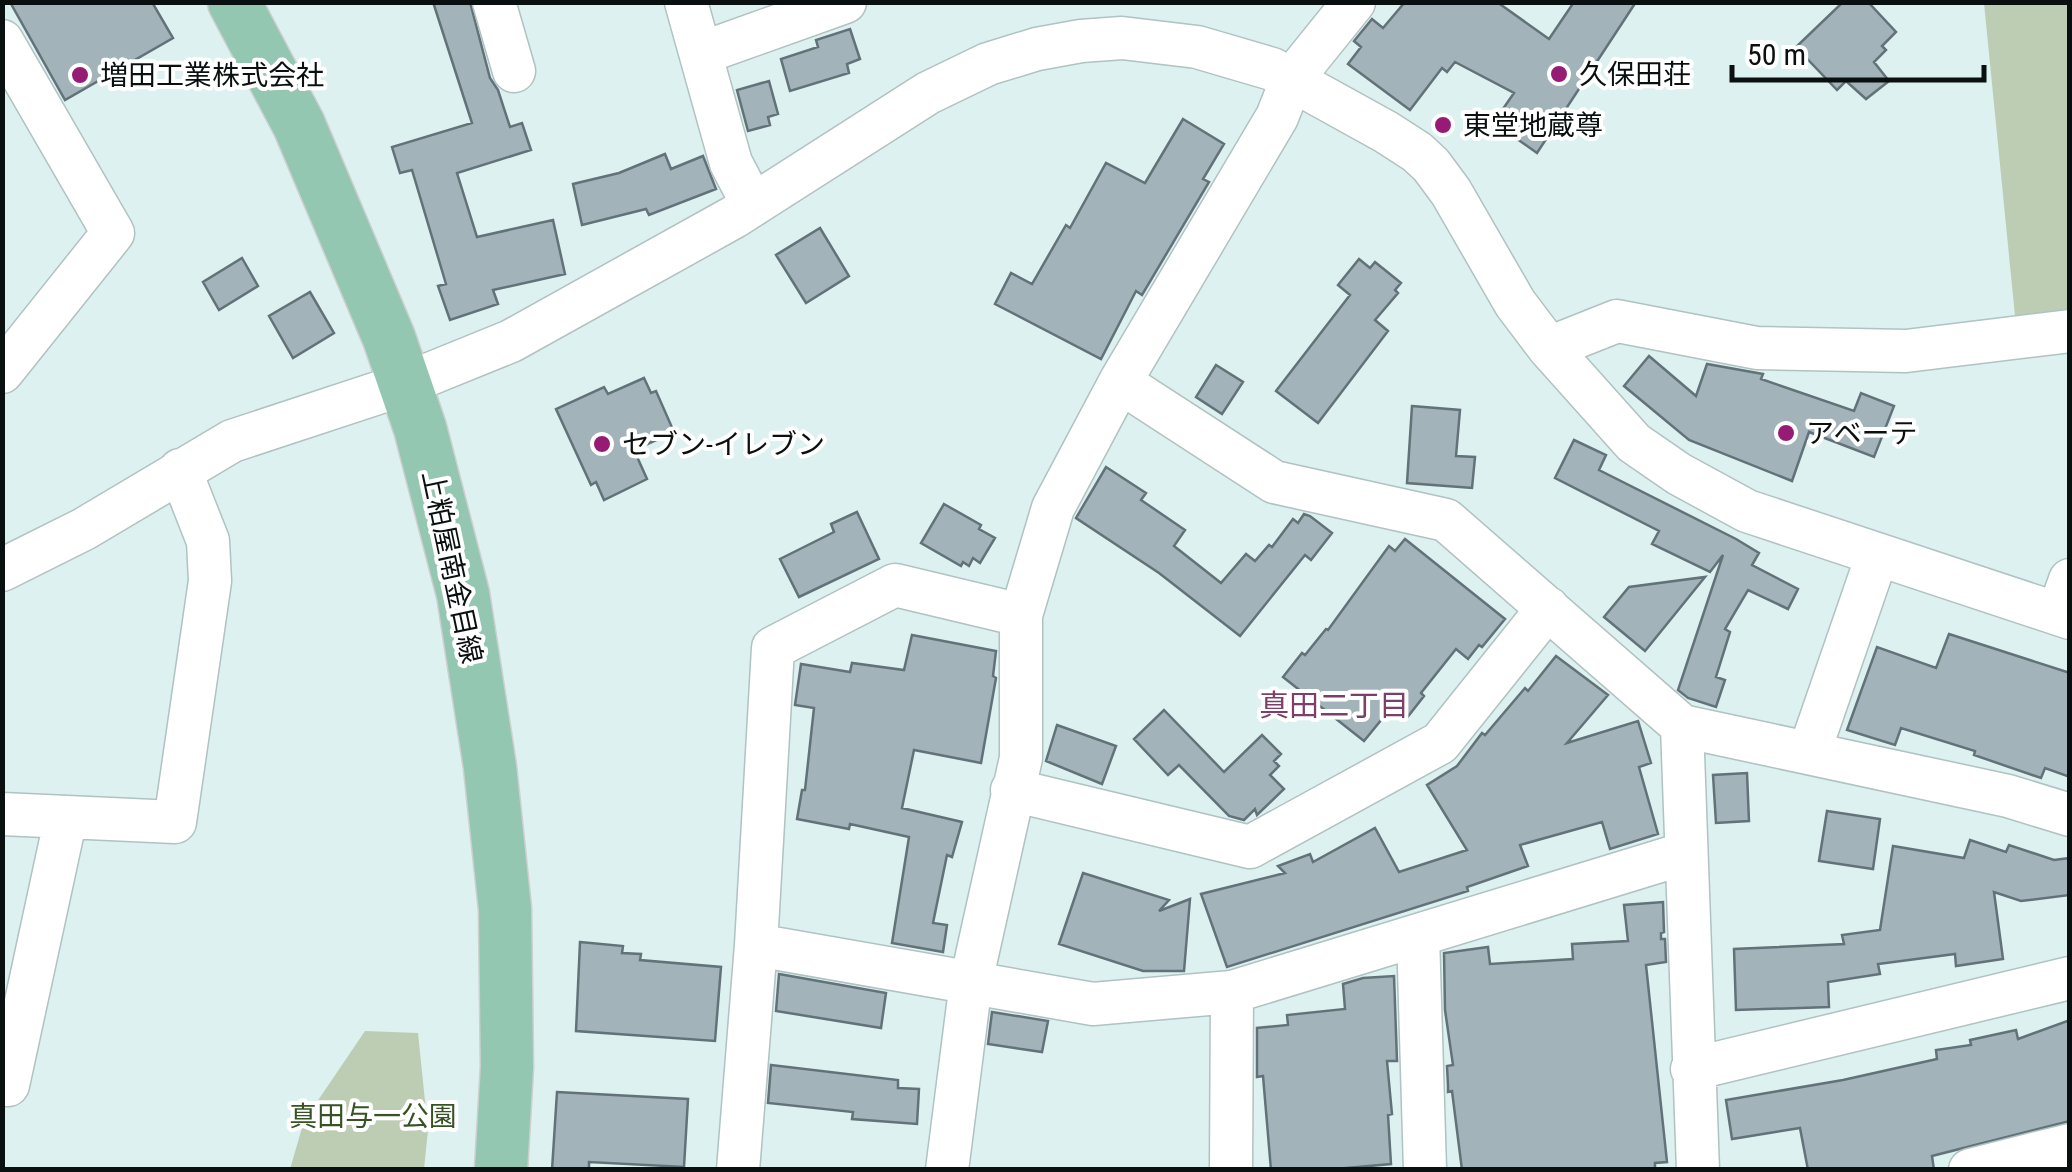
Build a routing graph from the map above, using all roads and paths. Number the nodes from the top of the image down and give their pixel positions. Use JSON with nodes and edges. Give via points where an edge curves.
{"nodes":[{"id":1,"x":234,"y":2,"type":"edge"},
{"id":2,"x":494,"y":2,"type":"edge"},
{"id":3,"x":686,"y":2,"type":"edge"},
{"id":4,"x":845,"y":2,"type":"edge"},
{"id":5,"x":1354,"y":2,"type":"edge"},
{"id":6,"x":2,"y":41,"type":"edge"},
{"id":7,"x":702,"y":53,"type":"junction"},
{"id":8,"x":514,"y":71,"type":"dead end"},
{"id":9,"x":1292,"y":79,"type":"junction"},
{"id":10,"x":753,"y":205,"type":"junction"},
{"id":11,"x":2070,"y":331,"type":"edge"},
{"id":12,"x":1549,"y":348,"type":"junction"},
{"id":13,"x":2,"y":372,"type":"edge"},
{"id":14,"x":1120,"y":382,"type":"junction"},
{"id":15,"x":404,"y":384,"type":"junction"},
{"id":16,"x":180,"y":470,"type":"junction"},
{"id":17,"x":1877,"y":556,"type":"junction"},
{"id":18,"x":2,"y":570,"type":"edge"},
{"id":19,"x":2066,"y":604,"type":"edge"},
{"id":20,"x":1548,"y":608,"type":"junction"},
{"id":21,"x":1021,"y":615,"type":"junction"},
{"id":22,"x":1682,"y":726,"type":"junction"},
{"id":23,"x":1809,"y":753,"type":"junction"},
{"id":24,"x":1012,"y":790,"type":"junction"},
{"id":25,"x":2,"y":814,"type":"edge"},
{"id":26,"x":2070,"y":815,"type":"edge"},
{"id":27,"x":66,"y":816,"type":"junction"},
{"id":28,"x":1686,"y":853,"type":"junction"},
{"id":29,"x":1418,"y":935,"type":"junction"},
{"id":30,"x":756,"y":945,"type":"junction"},
{"id":31,"x":2070,"y":978,"type":"edge"},
{"id":32,"x":971,"y":982,"type":"junction"},
{"id":33,"x":1232,"y":992,"type":"junction"},
{"id":34,"x":1692,"y":1069,"type":"junction"},
{"id":35,"x":2,"y":1084,"type":"edge"},
{"id":36,"x":2070,"y":1146,"type":"edge"},
{"id":37,"x":501,"y":1170,"type":"edge"},
{"id":38,"x":738,"y":1170,"type":"edge"},
{"id":39,"x":947,"y":1170,"type":"edge"},
{"id":40,"x":1231,"y":1170,"type":"edge"},
{"id":41,"x":1425,"y":1170,"type":"edge"},
{"id":42,"x":1698,"y":1170,"type":"edge"},
{"id":43,"x":1970,"y":1170,"type":"edge"}],
"edges":[{"from":1,"to":15,"type":"main road","name":"上粕屋南金目線","via":[[300,124]]},
{"from":2,"to":8,"type":"street"},
{"from":3,"to":7,"type":"street"},
{"from":4,"to":7,"type":"street"},
{"from":5,"to":9,"type":"street"},
{"from":6,"to":13,"type":"street","via":[[113,234]]},
{"from":7,"to":10,"type":"street","via":[[732,163]]},
{"from":9,"to":10,"type":"street","via":[[1154,40],[1080,40],[1036,49],[928,93]]},
{"from":9,"to":12,"type":"street","via":[[1431,164],[1514,303]]},
{"from":9,"to":14,"type":"street","via":[[1277,117]]},
{"from":10,"to":15,"type":"street","via":[[511,341]]},
{"from":11,"to":12,"type":"street","via":[[1906,351],[1757,348],[1617,321]]},
{"from":12,"to":17,"type":"street","via":[[1634,443],[1680,474],[1748,511]]},
{"from":14,"to":20,"type":"street","via":[[1274,482],[1446,520]]},
{"from":14,"to":21,"type":"street","via":[[1052,508]]},
{"from":15,"to":16,"type":"street","via":[[269,427]]},
{"from":15,"to":37,"type":"main road","name":"上粕屋南金目線","via":[[463,594],[490,767],[505,909]]},
{"from":16,"to":18,"type":"street"},
{"from":16,"to":27,"type":"street","via":[[208,541],[210,581],[175,822]]},
{"from":17,"to":19,"type":"street"},
{"from":17,"to":23,"type":"street"},
{"from":20,"to":22,"type":"street"},
{"from":20,"to":24,"type":"street","via":[[1440,744],[1250,847]]},
{"from":21,"to":24,"type":"street","via":[[1020,758]]},
{"from":21,"to":30,"type":"street","via":[[894,585],[773,648]]},
{"from":22,"to":23,"type":"street"},
{"from":22,"to":28,"type":"street"},
{"from":23,"to":26,"type":"street"},
{"from":24,"to":32,"type":"street"},
{"from":25,"to":27,"type":"street"},
{"from":27,"to":35,"type":"street","via":[[8,1085]]},
{"from":28,"to":29,"type":"street"},
{"from":28,"to":34,"type":"street"},
{"from":29,"to":33,"type":"street"},
{"from":29,"to":41,"type":"street"},
{"from":30,"to":32,"type":"street"},
{"from":30,"to":38,"type":"street"},
{"from":31,"to":34,"type":"street"},
{"from":32,"to":33,"type":"street","via":[[1093,1004]]},
{"from":32,"to":39,"type":"street"},
{"from":33,"to":40,"type":"street"},
{"from":34,"to":42,"type":"street"},
{"from":36,"to":43,"type":"street"}]}
